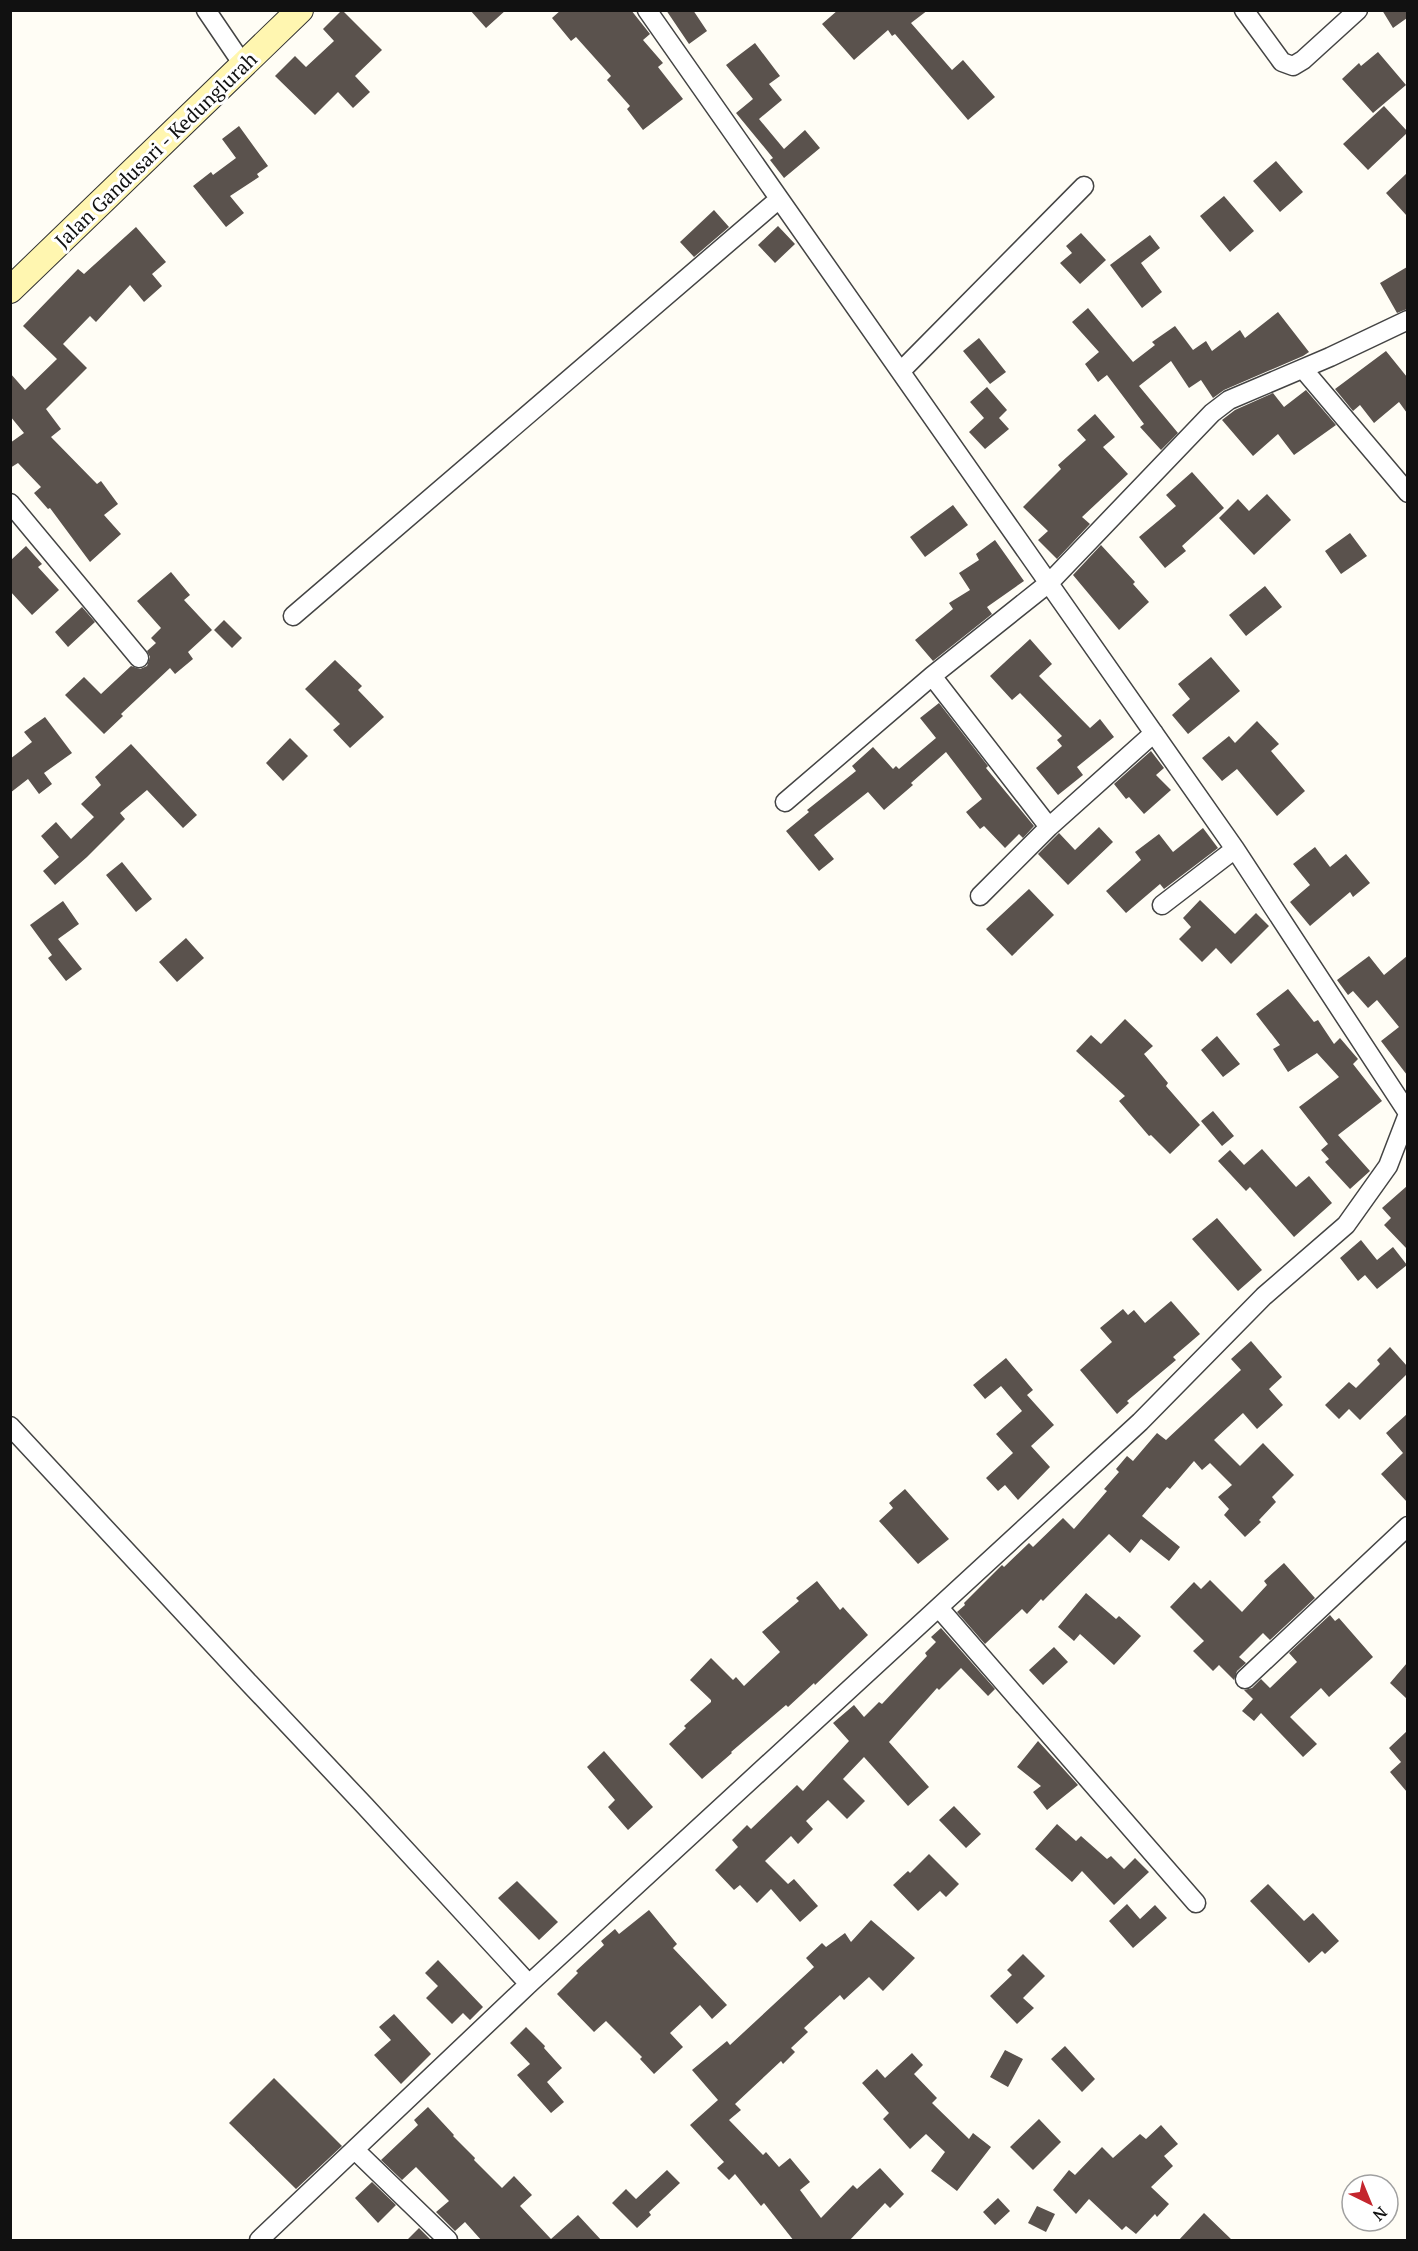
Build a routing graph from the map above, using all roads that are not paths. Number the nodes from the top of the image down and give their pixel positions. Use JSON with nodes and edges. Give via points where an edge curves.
{"nodes":[{"id":1,"x":206,"y":10,"type":"edge"},
{"id":2,"x":300,"y":10,"type":"edge"},
{"id":3,"x":647,"y":10,"type":"edge"},
{"id":4,"x":1244,"y":10,"type":"edge"},
{"id":5,"x":1359,"y":10,"type":"edge"},
{"id":6,"x":244,"y":66,"type":"junction"},
{"id":7,"x":1084,"y":186,"type":"dead end"},
{"id":8,"x":779,"y":199,"type":"junction"},
{"id":9,"x":10,"y":290,"type":"edge"},
{"id":10,"x":1407,"y":320,"type":"edge"},
{"id":11,"x":1303,"y":369,"type":"junction"},
{"id":12,"x":901,"y":371,"type":"junction"},
{"id":13,"x":1407,"y":493,"type":"edge"},
{"id":14,"x":10,"y":503,"type":"edge"},
{"id":15,"x":1050,"y":582,"type":"junction"},
{"id":16,"x":293,"y":616,"type":"dead end"},
{"id":17,"x":139,"y":658,"type":"dead end"},
{"id":18,"x":932,"y":676,"type":"junction"},
{"id":19,"x":1154,"y":733,"type":"junction"},
{"id":20,"x":785,"y":802,"type":"dead end"},
{"id":21,"x":1049,"y":827,"type":"junction"},
{"id":22,"x":1235,"y":849,"type":"junction"},
{"id":23,"x":980,"y":896,"type":"dead end"},
{"id":24,"x":1162,"y":905,"type":"dead end"},
{"id":25,"x":1407,"y":1113,"type":"edge"},
{"id":26,"x":10,"y":1426,"type":"edge"},
{"id":27,"x":1407,"y":1526,"type":"edge"},
{"id":28,"x":939,"y":1608,"type":"junction"},
{"id":29,"x":1245,"y":1679,"type":"dead end"},
{"id":30,"x":1196,"y":1903,"type":"dead end"},
{"id":31,"x":529,"y":1984,"type":"junction"},
{"id":32,"x":355,"y":2150,"type":"junction"},
{"id":33,"x":259,"y":2241,"type":"edge"},
{"id":34,"x":448,"y":2241,"type":"edge"}],
"edges":[{"from":1,"to":6,"type":"street"},
{"from":2,"to":6,"type":"street","name":"Jalan Gandusari - Kedunglurah"},
{"from":3,"to":8,"type":"street"},
{"from":4,"to":5,"type":"street","via":[[1282,62],[1293,66]]},
{"from":6,"to":9,"type":"street","name":"Jalan Gandusari - Kedunglurah"},
{"from":7,"to":12,"type":"street"},
{"from":8,"to":12,"type":"street"},
{"from":8,"to":16,"type":"street"},
{"from":10,"to":11,"type":"street"},
{"from":11,"to":13,"type":"street"},
{"from":11,"to":15,"type":"street","via":[[1229,400],[1212,413]]},
{"from":12,"to":15,"type":"street"},
{"from":14,"to":17,"type":"street"},
{"from":15,"to":18,"type":"street"},
{"from":15,"to":19,"type":"street"},
{"from":18,"to":20,"type":"street"},
{"from":18,"to":21,"type":"street"},
{"from":19,"to":21,"type":"street"},
{"from":19,"to":22,"type":"street"},
{"from":21,"to":23,"type":"street"},
{"from":22,"to":24,"type":"street"},
{"from":22,"to":25,"type":"street"},
{"from":25,"to":28,"type":"street","via":[[1388,1166],[1346,1225],[1264,1296],[1140,1422]]},
{"from":26,"to":31,"type":"street"},
{"from":27,"to":29,"type":"street"},
{"from":28,"to":30,"type":"street"},
{"from":28,"to":31,"type":"street"},
{"from":31,"to":32,"type":"street"},
{"from":32,"to":33,"type":"street"},
{"from":32,"to":34,"type":"street"}]}
